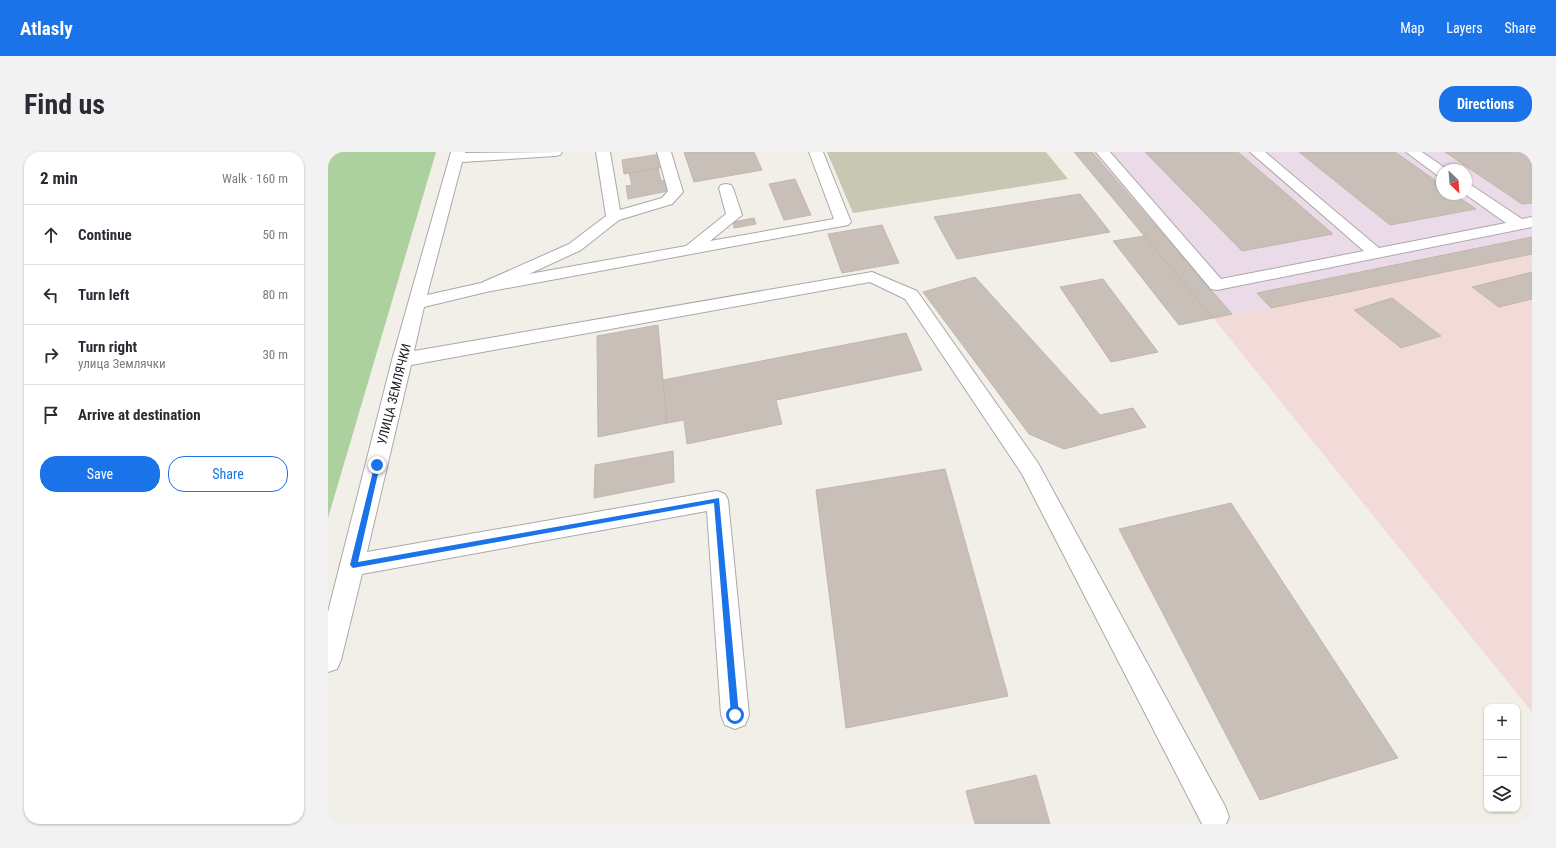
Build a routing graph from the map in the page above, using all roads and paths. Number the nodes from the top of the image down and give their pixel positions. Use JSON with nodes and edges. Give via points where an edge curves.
{"nodes":[{"id":1,"x":555,"y":152,"type":"edge"},
{"id":2,"x":603,"y":152,"type":"edge"},
{"id":3,"x":664,"y":152,"type":"edge"},
{"id":4,"x":816,"y":152,"type":"edge"},
{"id":5,"x":1103,"y":152,"type":"edge"},
{"id":6,"x":1257,"y":152,"type":"edge"},
{"id":7,"x":1413,"y":152,"type":"edge"},
{"id":8,"x":457,"y":155,"type":"edge"},
{"id":9,"x":1436,"y":168,"type":"edge"},
{"id":10,"x":726,"y":188,"type":"dead end"},
{"id":11,"x":1472,"y":192,"type":"edge"},
{"id":12,"x":614,"y":217,"type":"junction"},
{"id":13,"x":1525,"y":223,"type":"edge"},
{"id":14,"x":574,"y":247,"type":"junction"},
{"id":15,"x":692,"y":248,"type":"junction"},
{"id":16,"x":1376,"y":253,"type":"junction"},
{"id":17,"x":592,"y":267,"type":"junction"},
{"id":18,"x":486,"y":287,"type":"junction"},
{"id":19,"x":417,"y":303,"type":"junction"},
{"id":20,"x":401,"y":360,"type":"junction"},
{"id":21,"x":353,"y":565,"type":"junction"},
{"id":22,"x":328,"y":660,"type":"edge"},
{"id":23,"x":735,"y":715,"type":"dead end"},
{"id":24,"x":1214,"y":817,"type":"dead end"}],
"edges":[{"from":1,"to":8,"type":"street"},
{"from":2,"to":12,"type":"street"},
{"from":3,"to":12,"type":"street","via":[[676,192],[667,201]]},
{"from":4,"to":15,"type":"street","via":[[843,222]]},
{"from":5,"to":16,"type":"street","via":[[1217,285]]},
{"from":6,"to":16,"type":"street"},
{"from":7,"to":9,"type":"street"},
{"from":8,"to":19,"type":"street","name":"УЛИЦА ЗЕМЛЯЧКИ"},
{"from":10,"to":15,"type":"street","via":[[734,215]]},
{"from":11,"to":13,"type":"street"},
{"from":12,"to":14,"type":"street"},
{"from":13,"to":16,"type":"street"},
{"from":14,"to":17,"type":"street","via":[[569,258],[574,266]]},
{"from":14,"to":18,"type":"street"},
{"from":15,"to":17,"type":"street"},
{"from":17,"to":18,"type":"street"},
{"from":18,"to":19,"type":"street"},
{"from":19,"to":20,"type":"street","name":"УЛИЦА ЗЕМЛЯЧКИ"},
{"from":20,"to":21,"type":"street","name":"УЛИЦА ЗЕМЛЯЧКИ"},
{"from":20,"to":24,"type":"street","via":[[872,277],[911,295],[1030,469]]},
{"from":21,"to":22,"type":"street","name":"УЛИЦА ЗЕМЛЯЧКИ"},
{"from":21,"to":23,"type":"street","via":[[717,500]]}]}
